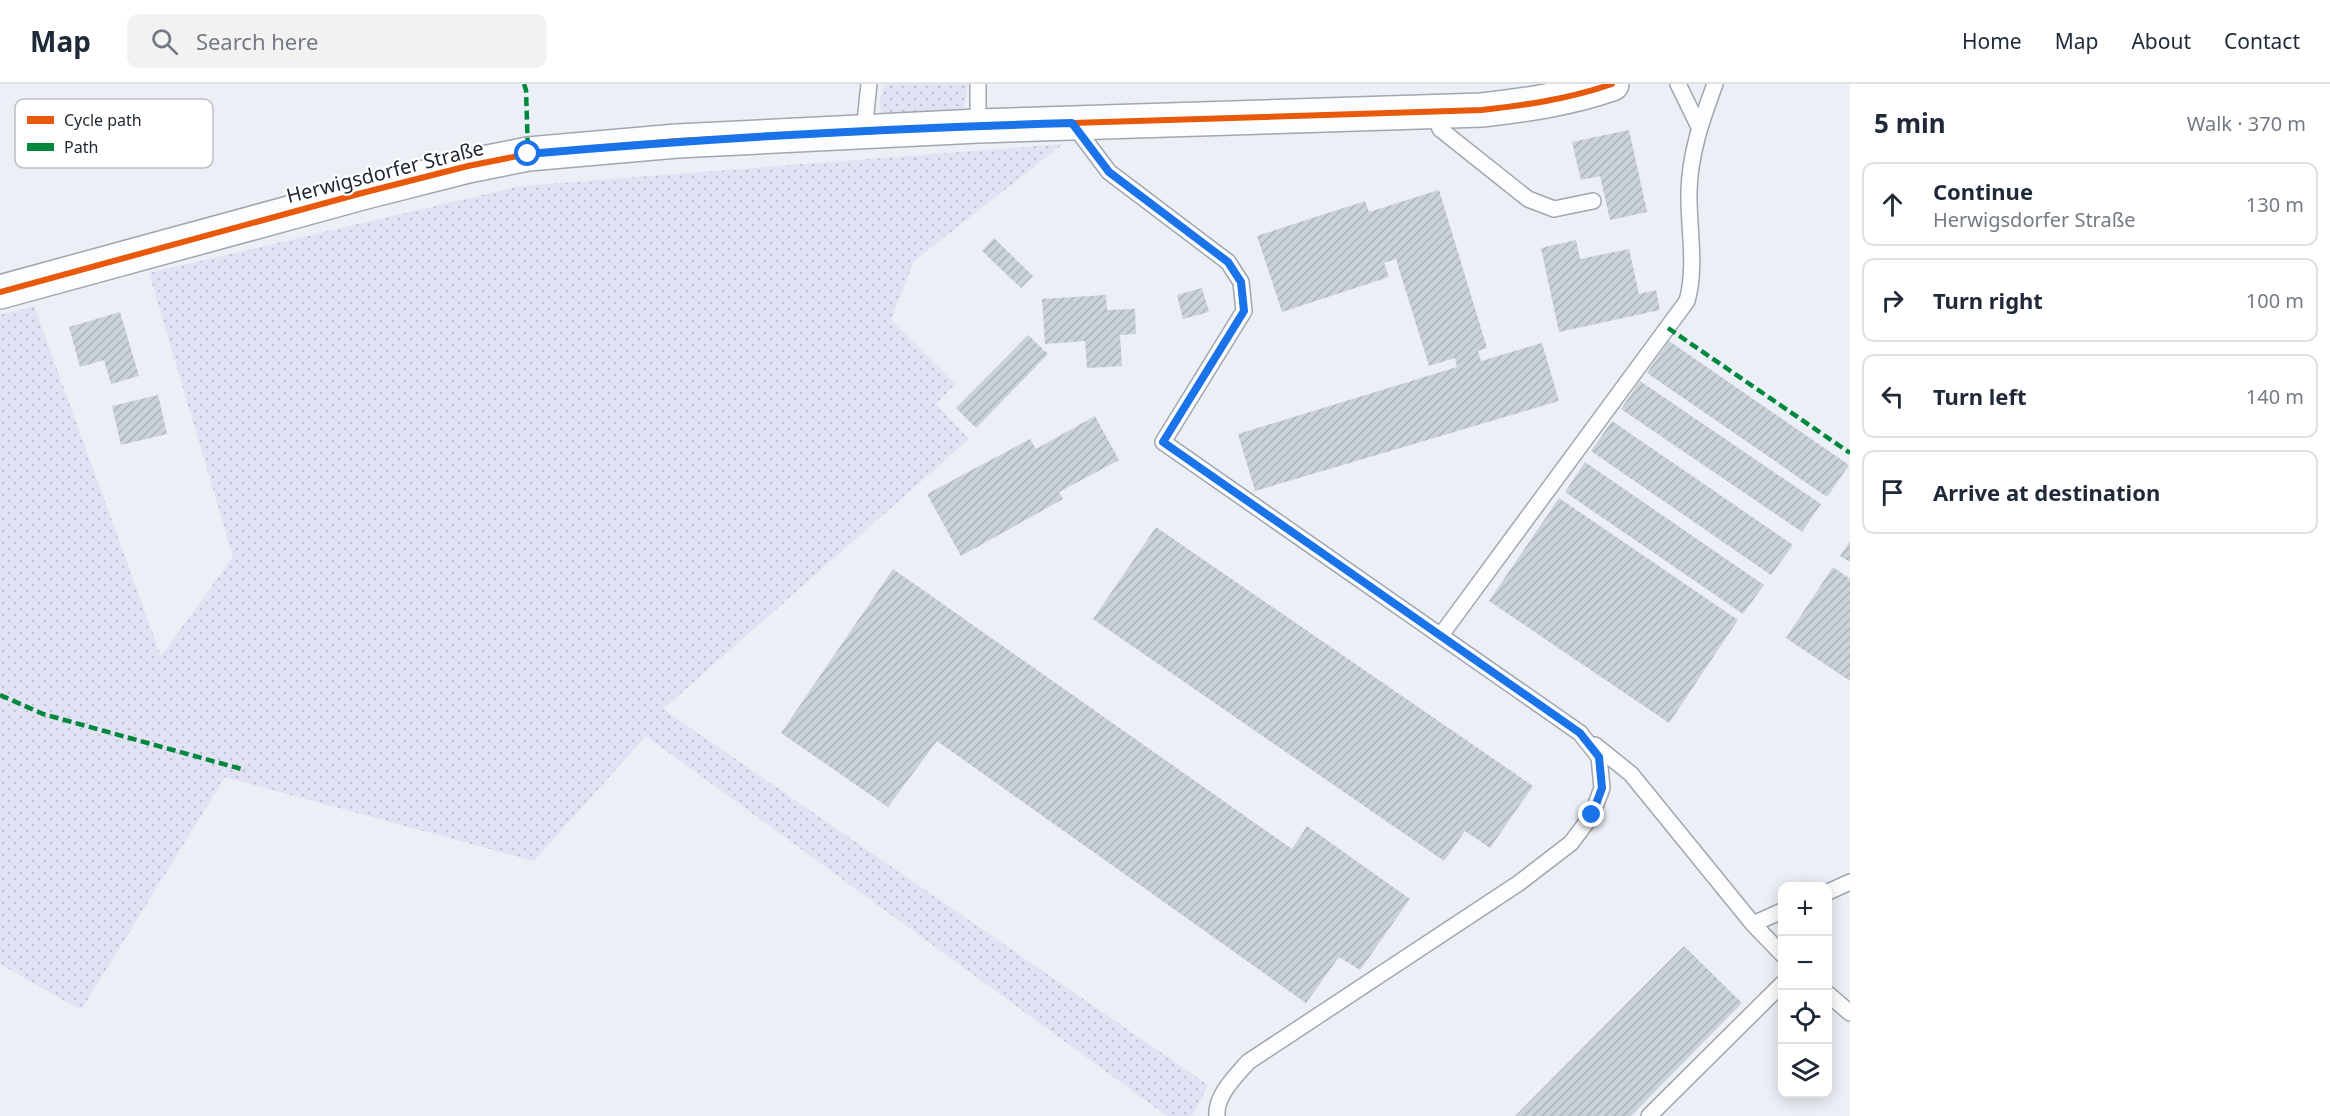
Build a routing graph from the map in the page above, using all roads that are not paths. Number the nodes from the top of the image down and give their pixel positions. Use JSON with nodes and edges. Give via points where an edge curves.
{"nodes":[{"id":1,"x":869,"y":84,"type":"edge"},
{"id":2,"x":978,"y":84,"type":"edge"},
{"id":3,"x":1612,"y":84,"type":"edge"},
{"id":4,"x":1677,"y":84,"type":"edge"},
{"id":5,"x":1715,"y":84,"type":"edge"},
{"id":6,"x":1435,"y":112,"type":"junction"},
{"id":7,"x":1072,"y":123,"type":"junction"},
{"id":8,"x":978,"y":126,"type":"junction"},
{"id":9,"x":1700,"y":127,"type":"junction"},
{"id":10,"x":864,"y":131,"type":"junction"},
{"id":11,"x":1593,"y":201,"type":"dead end"},
{"id":12,"x":0,"y":292,"type":"edge"},
{"id":13,"x":1441,"y":635,"type":"junction"},
{"id":14,"x":1580,"y":733,"type":"junction"},
{"id":15,"x":1850,"y":882,"type":"edge"},
{"id":16,"x":1832,"y":889,"type":"edge"},
{"id":17,"x":1778,"y":913,"type":"edge"},
{"id":18,"x":1753,"y":924,"type":"junction"},
{"id":19,"x":1778,"y":950,"type":"edge"},
{"id":20,"x":1778,"y":988,"type":"edge"},
{"id":21,"x":1832,"y":998,"type":"edge"},
{"id":22,"x":1850,"y":1013,"type":"edge"},
{"id":23,"x":1217,"y":1116,"type":"edge"},
{"id":24,"x":1649,"y":1116,"type":"edge"}],
"edges":[{"from":1,"to":10,"type":"lane"},
{"from":2,"to":8,"type":"lane"},
{"from":3,"to":6,"type":"street","name":"Herwigsdorfer Straße","via":[[1530,105]]},
{"from":4,"to":9,"type":"lane"},
{"from":5,"to":9,"type":"lane"},
{"from":6,"to":7,"type":"street","name":"Herwigsdorfer Straße"},
{"from":6,"to":11,"type":"lane","via":[[1440,129],[1528,199],[1554,209]]},
{"from":7,"to":8,"type":"street","name":"Herwigsdorfer Straße"},
{"from":7,"to":13,"type":"lane","via":[[1109,172],[1228,262],[1241,282],[1244,311],[1163,442]]},
{"from":8,"to":10,"type":"street","name":"Herwigsdorfer Straße"},
{"from":9,"to":13,"type":"lane","via":[[1692,155],[1689,190],[1692,282],[1687,301]]},
{"from":10,"to":12,"type":"street","name":"Herwigsdorfer Straße","via":[[528,154],[362,193]]},
{"from":13,"to":14,"type":"lane"},
{"from":14,"to":18,"type":"lane","via":[[1631,774]]},
{"from":14,"to":23,"type":"lane","via":[[1599,757],[1602,788],[1592,815],[1571,843],[1519,883],[1248,1062],[1227,1087]]},
{"from":15,"to":16,"type":"lane"},
{"from":17,"to":18,"type":"lane"},
{"from":18,"to":19,"type":"lane"},
{"from":20,"to":24,"type":"lane"},
{"from":21,"to":22,"type":"lane"}]}
